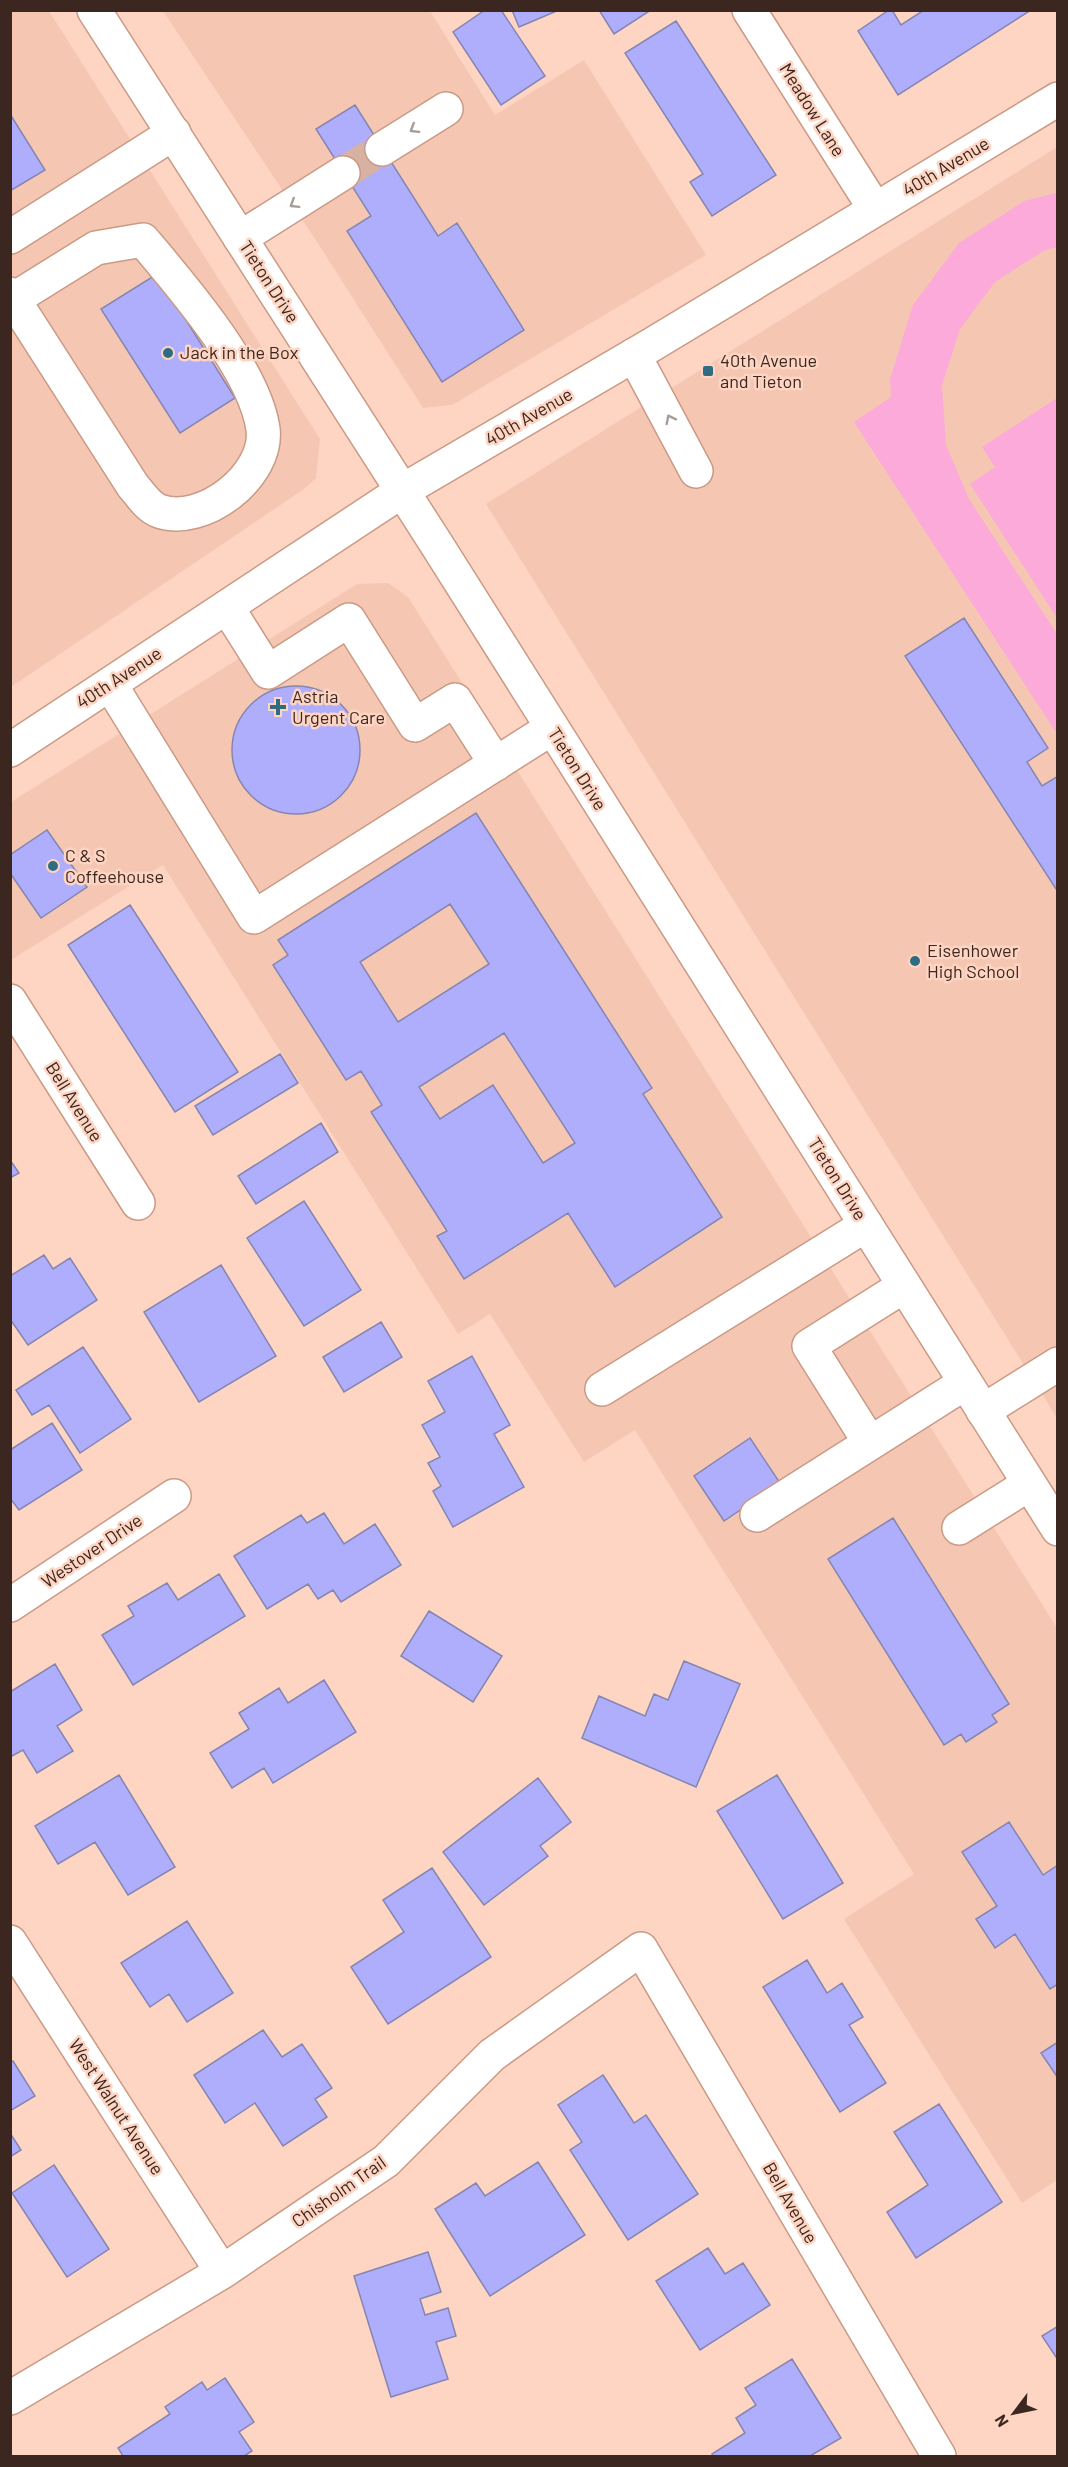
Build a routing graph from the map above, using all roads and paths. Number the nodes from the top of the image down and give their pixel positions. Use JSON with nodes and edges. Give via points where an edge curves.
{"nodes":[{"id":1,"x":94,"y":10,"type":"edge"},
{"id":2,"x":749,"y":10,"type":"edge"},
{"id":3,"x":1058,"y":99,"type":"edge"},
{"id":4,"x":446,"y":109,"type":"dead end"},
{"id":5,"x":174,"y":134,"type":"junction"},
{"id":6,"x":382,"y":149,"type":"tunnel mouth"},
{"id":7,"x":344,"y":173,"type":"tunnel mouth"},
{"id":8,"x":875,"y":209,"type":"junction"},
{"id":9,"x":10,"y":237,"type":"edge"},
{"id":10,"x":240,"y":238,"type":"junction"},
{"id":11,"x":12,"y":297,"type":"edge"},
{"id":12,"x":634,"y":355,"type":"junction"},
{"id":13,"x":696,"y":471,"type":"dead end"},
{"id":14,"x":402,"y":491,"type":"junction"},
{"id":15,"x":227,"y":607,"type":"junction"},
{"id":16,"x":110,"y":684,"type":"junction"},
{"id":17,"x":552,"y":728,"type":"junction"},
{"id":18,"x":10,"y":750,"type":"edge"},
{"id":19,"x":496,"y":764,"type":"junction"},
{"id":20,"x":10,"y":1001,"type":"edge"},
{"id":21,"x":138,"y":1203,"type":"dead end"},
{"id":22,"x":866,"y":1225,"type":"junction"},
{"id":23,"x":904,"y":1286,"type":"junction"},
{"id":24,"x":1058,"y":1364,"type":"edge"},
{"id":25,"x":965,"y":1383,"type":"junction"},
{"id":26,"x":602,"y":1389,"type":"dead end"},
{"id":27,"x":983,"y":1411,"type":"junction"},
{"id":28,"x":870,"y":1443,"type":"junction"},
{"id":29,"x":1029,"y":1484,"type":"junction"},
{"id":30,"x":174,"y":1496,"type":"dead end"},
{"id":31,"x":757,"y":1515,"type":"dead end"},
{"id":32,"x":959,"y":1528,"type":"dead end"},
{"id":33,"x":1058,"y":1529,"type":"edge"},
{"id":34,"x":10,"y":1605,"type":"edge"},
{"id":35,"x":10,"y":1942,"type":"edge"},
{"id":36,"x":641,"y":1949,"type":"joint"},
{"id":37,"x":222,"y":2272,"type":"junction"},
{"id":38,"x":10,"y":2398,"type":"edge"},
{"id":39,"x":939,"y":2457,"type":"edge"}],
"edges":[{"from":1,"to":5,"type":"main road","name":"Tieton Drive"},
{"from":2,"to":8,"type":"main road","name":"Meadow Lane"},
{"from":3,"to":8,"type":"main road","name":"40th Avenue"},
{"from":4,"to":6,"type":"main road","one_way":true},
{"from":5,"to":9,"type":"main road"},
{"from":5,"to":10,"type":"main road","name":"Tieton Drive"},
{"from":7,"to":10,"type":"main road","one_way":true},
{"from":8,"to":12,"type":"main road","name":"40th Avenue"},
{"from":10,"to":14,"type":"main road","name":"Tieton Drive"},
{"from":11,"to":11,"type":"main road","via":[[148,504],[160,512],[198,512],[232,493],[258,461],[263,430],[253,396],[195,301],[143,240],[96,248]]},
{"from":13,"to":12,"type":"main road","one_way":true},
{"from":12,"to":14,"type":"main road","name":"40th Avenue"},
{"from":14,"to":15,"type":"main road","name":"40th Avenue"},
{"from":14,"to":17,"type":"main road","name":"Tieton Drive"},
{"from":15,"to":16,"type":"main road","name":"40th Avenue"},
{"from":15,"to":19,"type":"main road","via":[[268,672],[349,620],[415,725],[455,700]]},
{"from":16,"to":18,"type":"main road","name":"40th Avenue"},
{"from":16,"to":19,"type":"main road","via":[[254,917]]},
{"from":17,"to":19,"type":"main road"},
{"from":17,"to":22,"type":"main road","name":"Tieton Drive"},
{"from":20,"to":21,"type":"main road","name":"Bell Avenue"},
{"from":22,"to":23,"type":"main road","name":"Tieton Drive"},
{"from":22,"to":26,"type":"main road"},
{"from":23,"to":25,"type":"main road","name":"Tieton Drive"},
{"from":23,"to":28,"type":"main road","via":[[809,1346]]},
{"from":24,"to":27,"type":"main road"},
{"from":25,"to":27,"type":"main road","name":"Tieton Drive"},
{"from":25,"to":28,"type":"main road"},
{"from":27,"to":29,"type":"main road","name":"Tieton Drive"},
{"from":28,"to":31,"type":"main road"},
{"from":29,"to":32,"type":"main road"},
{"from":29,"to":33,"type":"main road","name":"Tieton Drive"},
{"from":30,"to":34,"type":"main road","name":"Westover Drive"},
{"from":35,"to":37,"type":"main road","name":"West Walnut Avenue"},
{"from":36,"to":37,"type":"main road","name":"Chisholm Trail","via":[[492,2055],[386,2161]]},
{"from":36,"to":39,"type":"main road","name":"Bell Avenue"},
{"from":37,"to":38,"type":"main road","name":"Chisholm Trail"}]}
